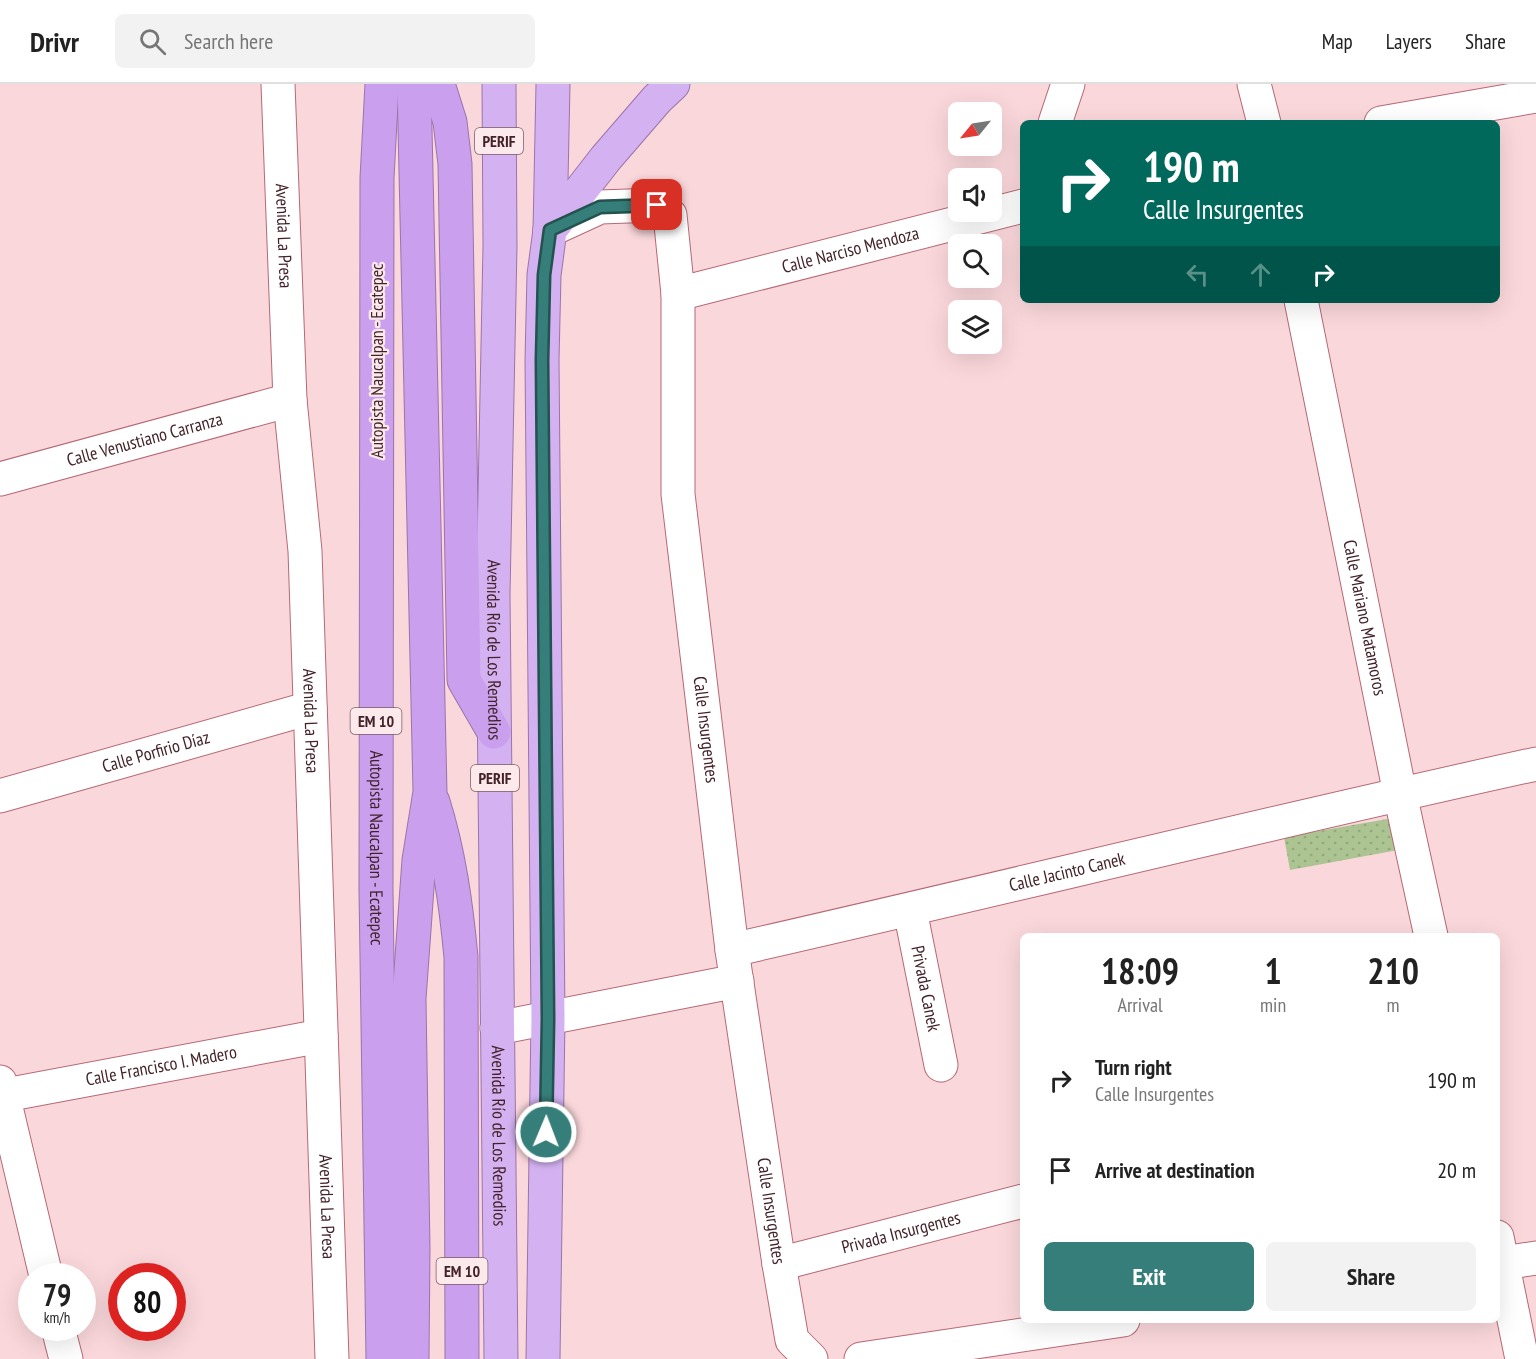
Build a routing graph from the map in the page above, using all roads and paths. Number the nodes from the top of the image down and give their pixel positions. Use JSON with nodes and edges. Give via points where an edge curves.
{"nodes":[{"id":1,"x":278,"y":84,"type":"edge"},
{"id":2,"x":360,"y":84,"type":"edge"},
{"id":3,"x":382,"y":84,"type":"edge"},
{"id":4,"x":414,"y":84,"type":"edge"},
{"id":5,"x":438,"y":84,"type":"edge"},
{"id":6,"x":499,"y":84,"type":"edge"},
{"id":7,"x":553,"y":84,"type":"edge"},
{"id":8,"x":673,"y":84,"type":"edge"},
{"id":9,"x":1068,"y":84,"type":"edge"},
{"id":10,"x":1254,"y":84,"type":"edge"},
{"id":11,"x":1536,"y":96,"type":"edge"},
{"id":12,"x":1056,"y":120,"type":"edge"},
{"id":13,"x":1263,"y":120,"type":"edge"},
{"id":14,"x":1398,"y":120,"type":"edge"},
{"id":15,"x":377,"y":178,"type":"junction"},
{"id":16,"x":1020,"y":207,"type":"edge"},
{"id":17,"x":550,"y":230,"type":"junction"},
{"id":18,"x":678,"y":294,"type":"junction"},
{"id":19,"x":1302,"y":303,"type":"edge"},
{"id":20,"x":290,"y":400,"type":"junction"},
{"id":21,"x":0,"y":479,"type":"edge"},
{"id":22,"x":310,"y":708,"type":"junction"},
{"id":23,"x":494,"y":732,"type":"junction"},
{"id":24,"x":1536,"y":764,"type":"edge"},
{"id":25,"x":430,"y":792,"type":"junction"},
{"id":26,"x":1400,"y":794,"type":"junction"},
{"id":27,"x":0,"y":796,"type":"edge"},
{"id":28,"x":910,"y":910,"type":"junction"},
{"id":29,"x":1430,"y":933,"type":"edge"},
{"id":30,"x":735,"y":966,"type":"junction"},
{"id":31,"x":548,"y":1019,"type":"junction"},
{"id":32,"x":497,"y":1028,"type":"junction"},
{"id":33,"x":321,"y":1036,"type":"junction"},
{"id":34,"x":941,"y":1065,"type":"dead end"},
{"id":35,"x":1,"y":1092,"type":"edge"},
{"id":36,"x":1020,"y":1202,"type":"edge"},
{"id":37,"x":1500,"y":1255,"type":"edge"},
{"id":38,"x":1536,"y":1258,"type":"edge"},
{"id":39,"x":1500,"y":1260,"type":"edge"},
{"id":40,"x":43,"y":1263,"type":"edge"},
{"id":41,"x":779,"y":1264,"type":"junction"},
{"id":42,"x":1103,"y":1323,"type":"edge"},
{"id":43,"x":61,"y":1341,"type":"edge"},
{"id":44,"x":66,"y":1359,"type":"edge"},
{"id":45,"x":332,"y":1359,"type":"edge"},
{"id":46,"x":383,"y":1359,"type":"edge"},
{"id":47,"x":412,"y":1359,"type":"edge"},
{"id":48,"x":462,"y":1359,"type":"edge"},
{"id":49,"x":501,"y":1359,"type":"edge"},
{"id":50,"x":543,"y":1359,"type":"edge"},
{"id":51,"x":811,"y":1359,"type":"edge"},
{"id":52,"x":861,"y":1359,"type":"edge"},
{"id":53,"x":1522,"y":1359,"type":"edge"}],
"edges":[{"from":1,"to":20,"type":"street","name":"Avenida La Presa"},
{"from":2,"to":15,"type":"highway"},
{"from":3,"to":15,"type":"highway","name":"Autopista Naucalpan - Ecatepec","number":"EM 10"},
{"from":4,"to":25,"type":"highway","name":"Autopista Naucalpan - Ecatepec","number":"EM 10"},
{"from":5,"to":23,"type":"highway","via":[[450,122],[455,164],[464,680]]},
{"from":6,"to":23,"type":"highway","name":"Avenida Río de Los Remedios","number":"PERIF"},
{"from":7,"to":17,"type":"highway","number":"PERIF"},
{"from":8,"to":17,"type":"highway","via":[[606,158]]},
{"from":9,"to":12,"type":"street"},
{"from":10,"to":13,"type":"street"},
{"from":11,"to":14,"type":"street"},
{"from":15,"to":46,"type":"highway","name":"Autopista Naucalpan - Ecatepec","number":"EM 10","via":[[376,891]]},
{"from":16,"to":18,"type":"street","name":"Calle Narciso Mendoza"},
{"from":17,"to":18,"type":"street","name":"Calle Insurgentes","via":[[600,207],[657,205],[670,215]]},
{"from":17,"to":31,"type":"highway","number":"PERIF","via":[[544,275],[542,360]]},
{"from":18,"to":30,"type":"street","name":"Calle Insurgentes","via":[[678,494]]},
{"from":19,"to":26,"type":"street","name":"Calle Mariano Matamoros"},
{"from":20,"to":21,"type":"street","name":"Calle Venustiano Carranza"},
{"from":20,"to":22,"type":"street","name":"Avenida La Presa","via":[[305,551]]},
{"from":22,"to":27,"type":"street","name":"Calle Porfirio Díaz"},
{"from":22,"to":33,"type":"street","name":"Avenida La Presa"},
{"from":23,"to":32,"type":"highway","name":"Avenida Río de Los Remedios","number":"PERIF"},
{"from":24,"to":26,"type":"street","name":"Calle Jacinto Canek"},
{"from":25,"to":47,"type":"highway","name":"Autopista Naucalpan - Ecatepec","number":"EM 10","via":[[419,860],[409,999]]},
{"from":25,"to":48,"type":"highway","name":"Autopista Naucalpan - Ecatepec","number":"EM 10","via":[[451,876],[461,957]]},
{"from":26,"to":28,"type":"street","name":"Calle Jacinto Canek"},
{"from":26,"to":29,"type":"street","name":"Calle Mariano Matamoros"},
{"from":28,"to":30,"type":"street","name":"Calle Jacinto Canek"},
{"from":28,"to":34,"type":"street","name":"Privada Canek"},
{"from":30,"to":31,"type":"street","name":"Calle Jacinto Canek"},
{"from":30,"to":41,"type":"street","name":"Calle Insurgentes"},
{"from":31,"to":32,"type":"street","name":"Calle Jacinto Canek"},
{"from":31,"to":50,"type":"highway","number":"PERIF"},
{"from":32,"to":49,"type":"highway","name":"Avenida Río de Los Remedios","number":"PERIF"},
{"from":33,"to":35,"type":"street","name":"Calle Francisco I. Madero"},
{"from":33,"to":45,"type":"street","name":"Avenida La Presa"},
{"from":35,"to":40,"type":"street"},
{"from":36,"to":41,"type":"street","name":"Privada Insurgentes"},
{"from":37,"to":38,"type":"street"},
{"from":39,"to":53,"type":"street"},
{"from":41,"to":51,"type":"street","name":"Calle Insurgentes","via":[[792,1340]]},
{"from":42,"to":52,"type":"street"},
{"from":43,"to":44,"type":"street"}]}
